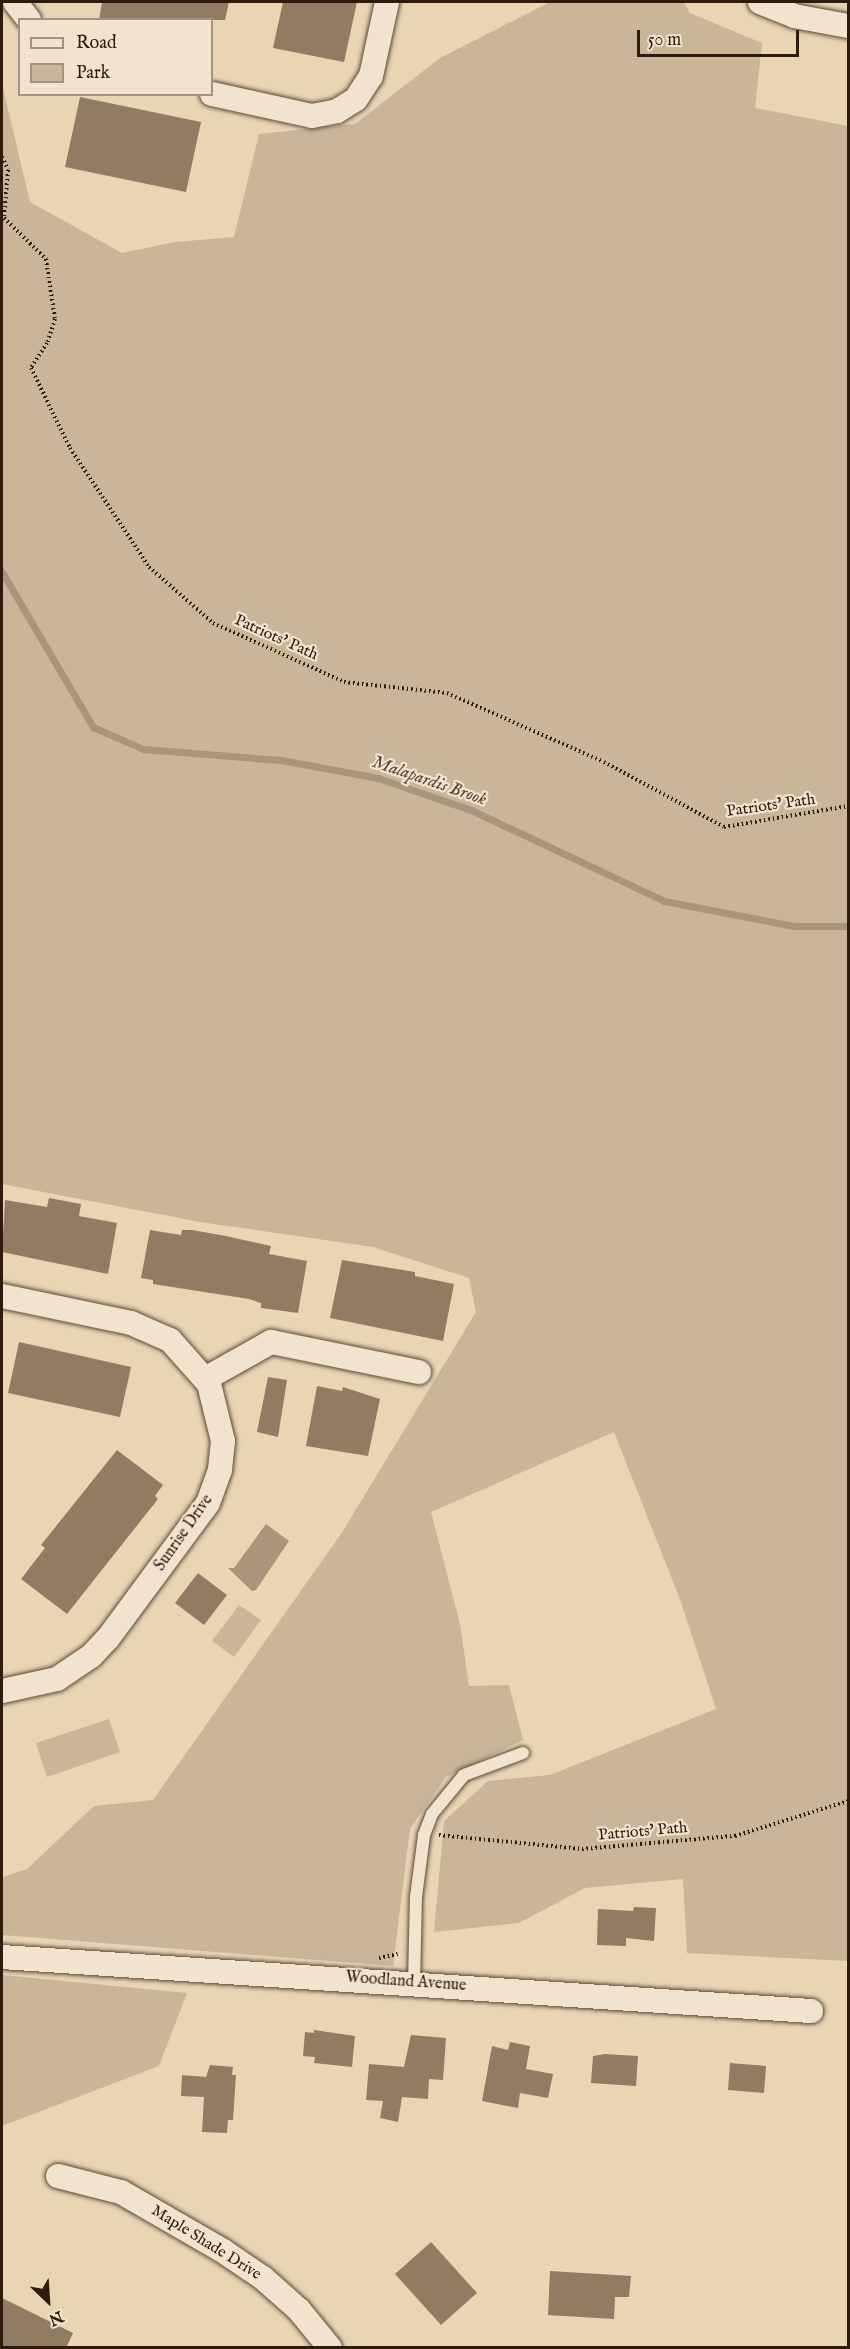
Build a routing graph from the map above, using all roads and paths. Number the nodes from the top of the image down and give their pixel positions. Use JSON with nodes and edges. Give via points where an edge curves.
{"nodes":[{"id":1,"x":15,"y":2,"type":"edge"},
{"id":2,"x":387,"y":2,"type":"edge"},
{"id":3,"x":759,"y":2,"type":"edge"},
{"id":4,"x":27,"y":18,"type":"edge"},
{"id":5,"x":849,"y":26,"type":"edge"},
{"id":6,"x":213,"y":94,"type":"edge"},
{"id":7,"x":2,"y":157,"type":"edge"},
{"id":8,"x":849,"y":806,"type":"edge"},
{"id":9,"x":2,"y":1296,"type":"edge"},
{"id":10,"x":419,"y":1372,"type":"dead end"},
{"id":11,"x":205,"y":1379,"type":"junction"},
{"id":12,"x":2,"y":1691,"type":"edge"},
{"id":13,"x":523,"y":1753,"type":"dead end"},
{"id":14,"x":849,"y":1801,"type":"edge"},
{"id":15,"x":435,"y":1835,"type":"dead end"},
{"id":16,"x":2,"y":1957,"type":"edge"},
{"id":17,"x":414,"y":1983,"type":"junction"},
{"id":18,"x":811,"y":2011,"type":"dead end"},
{"id":19,"x":58,"y":2176,"type":"dead end"},
{"id":20,"x":330,"y":2348,"type":"edge"}],
"edges":[{"from":1,"to":4,"type":"street"},
{"from":2,"to":6,"type":"street","via":[[371,76],[356,99],[337,111],[312,116]]},
{"from":3,"to":5,"type":"street","via":[[795,16]]},
{"from":7,"to":8,"type":"path","name":"Patriots' Path","via":[[8,170],[4,218],[46,259],[55,319],[47,343],[31,368],[69,448],[149,567],[213,623],[345,682],[447,693],[604,762],[724,827]]},
{"from":9,"to":11,"type":"street","name":"Sunrise Drive","via":[[154,1331],[182,1350]]},
{"from":10,"to":11,"type":"street","via":[[271,1342]]},
{"from":11,"to":12,"type":"street","name":"Sunrise Drive","via":[[215,1398],[223,1441],[220,1470],[208,1503],[91,1656],[57,1679]]},
{"from":13,"to":17,"type":"lane","via":[[464,1775],[432,1814],[424,1835],[416,1897]]},
{"from":14,"to":15,"type":"path","name":"Patriots' Path","via":[[735,1836],[582,1849]]},
{"from":16,"to":17,"type":"street","name":"Woodland Avenue"},
{"from":17,"to":18,"type":"street","name":"Woodland Avenue"},
{"from":19,"to":20,"type":"street","name":"Maple Shade Drive","via":[[121,2192],[224,2251],[299,2310]]}]}
